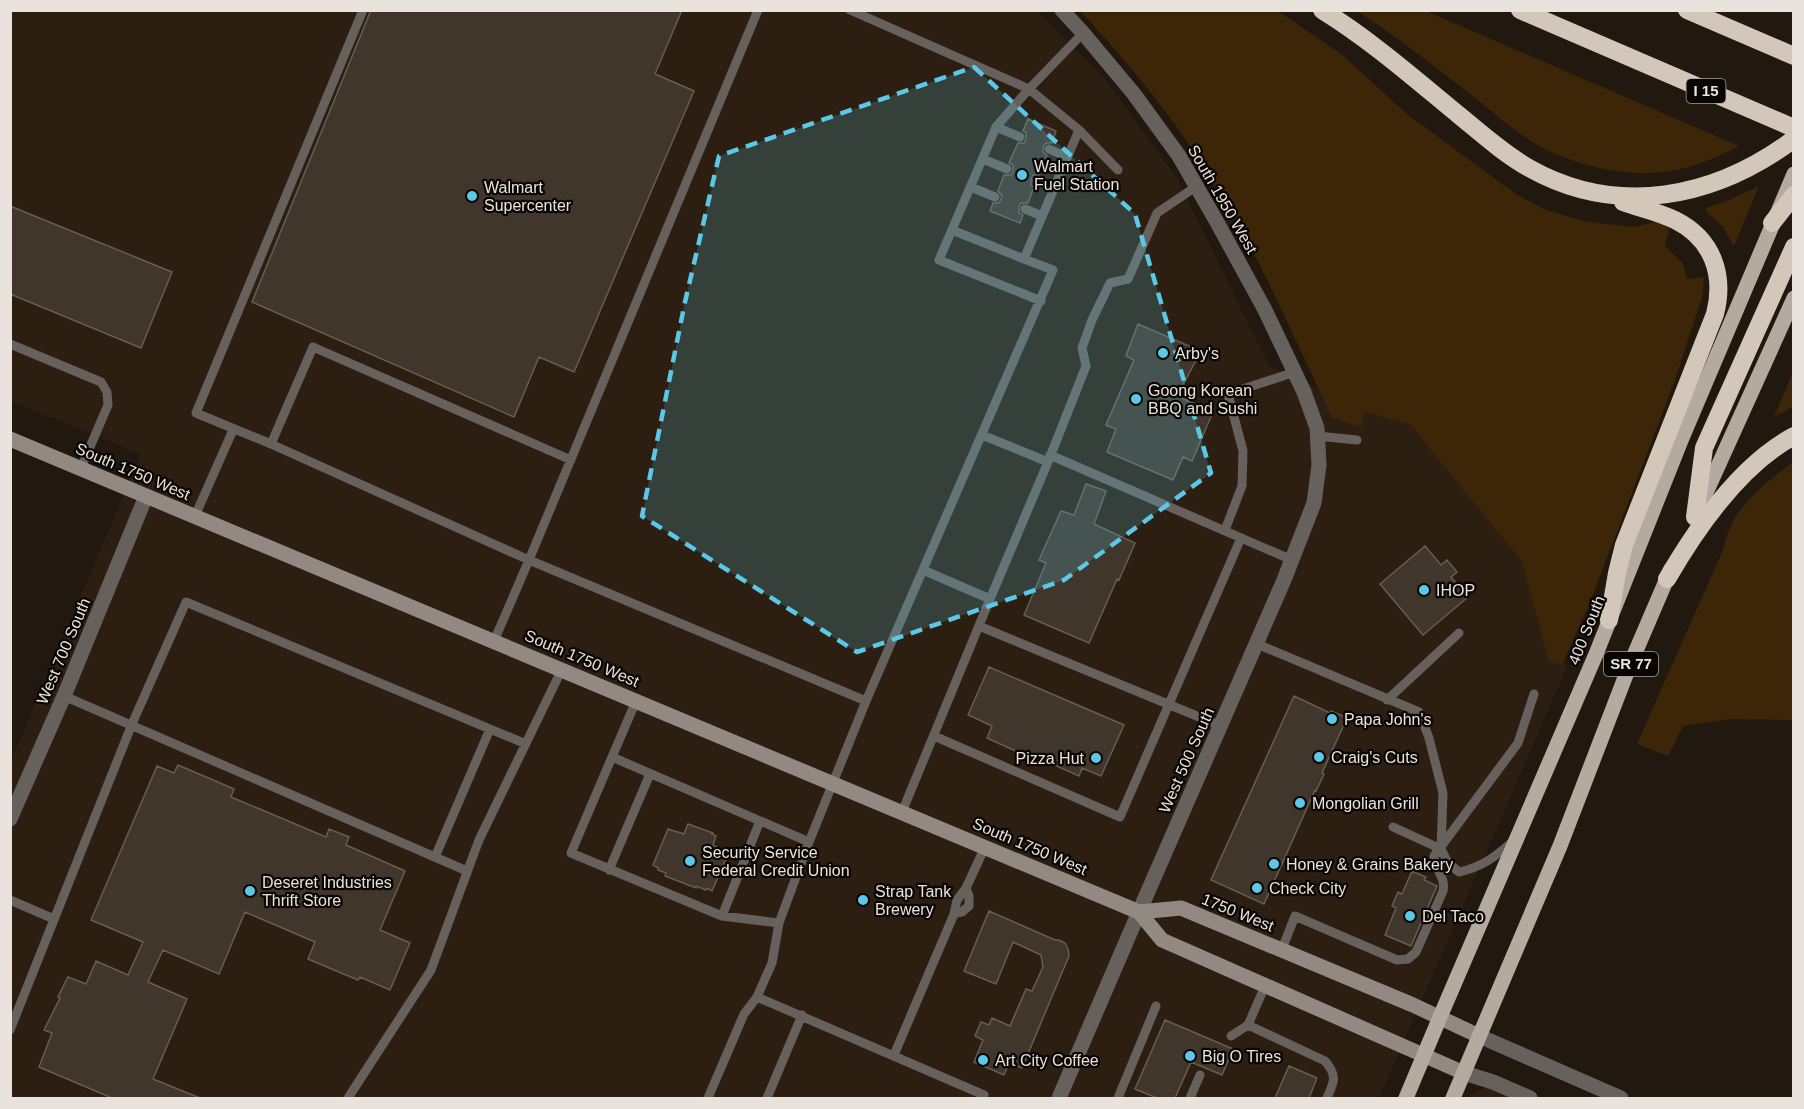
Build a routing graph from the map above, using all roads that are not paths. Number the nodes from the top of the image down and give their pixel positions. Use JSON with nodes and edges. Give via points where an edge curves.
{"nodes":[{"id":1,"x":363,"y":10,"type":"edge"},
{"id":2,"x":758,"y":10,"type":"edge"},
{"id":3,"x":850,"y":10,"type":"edge"},
{"id":4,"x":1062,"y":10,"type":"edge"},
{"id":5,"x":1322,"y":10,"type":"edge"},
{"id":6,"x":1520,"y":10,"type":"edge"},
{"id":7,"x":1687,"y":10,"type":"edge"},
{"id":8,"x":1083,"y":33,"type":"junction"},
{"id":9,"x":1794,"y":56,"type":"edge"},
{"id":10,"x":1029,"y":89,"type":"junction"},
{"id":11,"x":996,"y":127,"type":"junction"},
{"id":12,"x":1794,"y":128,"type":"edge"},
{"id":13,"x":1079,"y":130,"type":"junction"},
{"id":14,"x":1020,"y":137,"type":"dead end"},
{"id":15,"x":1794,"y":139,"type":"edge"},
{"id":16,"x":1049,"y":149,"type":"dead end"},
{"id":17,"x":1067,"y":157,"type":"junction"},
{"id":18,"x":983,"y":159,"type":"junction"},
{"id":19,"x":1007,"y":169,"type":"dead end"},
{"id":20,"x":1119,"y":170,"type":"dead end"},
{"id":21,"x":1036,"y":181,"type":"dead end"},
{"id":22,"x":1792,"y":184,"type":"edge"},
{"id":23,"x":1197,"y":186,"type":"junction"},
{"id":24,"x":971,"y":187,"type":"junction"},
{"id":25,"x":1054,"y":188,"type":"junction"},
{"id":26,"x":1593,"y":192,"type":"junction"},
{"id":27,"x":996,"y":197,"type":"dead end"},
{"id":28,"x":1025,"y":209,"type":"dead end"},
{"id":29,"x":1042,"y":216,"type":"junction"},
{"id":30,"x":1772,"y":223,"type":"joint"},
{"id":31,"x":952,"y":230,"type":"junction"},
{"id":32,"x":1794,"y":247,"type":"edge"},
{"id":33,"x":1024,"y":259,"type":"junction"},
{"id":34,"x":1794,"y":298,"type":"edge"},
{"id":35,"x":1041,"y":301,"type":"junction"},
{"id":36,"x":10,"y":344,"type":"edge"},
{"id":37,"x":1295,"y":372,"type":"junction"},
{"id":38,"x":233,"y":430,"type":"junction"},
{"id":39,"x":1317,"y":432,"type":"junction"},
{"id":40,"x":982,"y":435,"type":"junction"},
{"id":41,"x":1794,"y":436,"type":"edge"},
{"id":42,"x":10,"y":439,"type":"edge"},
{"id":43,"x":1357,"y":440,"type":"dead end"},
{"id":44,"x":271,"y":444,"type":"junction"},
{"id":45,"x":1049,"y":459,"type":"junction"},
{"id":46,"x":571,"y":460,"type":"junction"},
{"id":47,"x":81,"y":468,"type":"junction"},
{"id":48,"x":146,"y":496,"type":"junction"},
{"id":49,"x":195,"y":516,"type":"junction"},
{"id":50,"x":1695,"y":517,"type":"junction"},
{"id":51,"x":1225,"y":530,"type":"junction"},
{"id":52,"x":1241,"y":538,"type":"junction"},
{"id":53,"x":530,"y":560,"type":"junction"},
{"id":54,"x":1292,"y":560,"type":"junction"},
{"id":55,"x":923,"y":570,"type":"junction"},
{"id":56,"x":1667,"y":579,"type":"junction"},
{"id":57,"x":990,"y":599,"type":"junction"},
{"id":58,"x":1609,"y":620,"type":"junction"},
{"id":59,"x":979,"y":626,"type":"junction"},
{"id":60,"x":1459,"y":633,"type":"dead end"},
{"id":61,"x":494,"y":641,"type":"junction"},
{"id":62,"x":1257,"y":644,"type":"junction"},
{"id":63,"x":562,"y":669,"type":"junction"},
{"id":64,"x":1534,"y":694,"type":"dead end"},
{"id":65,"x":64,"y":696,"type":"junction"},
{"id":66,"x":1387,"y":700,"type":"junction"},
{"id":67,"x":636,"y":701,"type":"junction"},
{"id":68,"x":866,"y":701,"type":"junction"},
{"id":69,"x":1170,"y":705,"type":"junction"},
{"id":70,"x":132,"y":724,"type":"junction"},
{"id":71,"x":1221,"y":726,"type":"junction"},
{"id":72,"x":490,"y":729,"type":"junction"},
{"id":73,"x":934,"y":736,"type":"junction"},
{"id":74,"x":526,"y":744,"type":"junction"},
{"id":75,"x":612,"y":757,"type":"junction"},
{"id":76,"x":650,"y":774,"type":"junction"},
{"id":77,"x":833,"y":783,"type":"junction"},
{"id":78,"x":902,"y":812,"type":"junction"},
{"id":79,"x":10,"y":819,"type":"edge"},
{"id":80,"x":760,"y":821,"type":"junction"},
{"id":81,"x":1393,"y":827,"type":"dead end"},
{"id":82,"x":1517,"y":837,"type":"junction"},
{"id":83,"x":809,"y":842,"type":"junction"},
{"id":84,"x":985,"y":847,"type":"junction"},
{"id":85,"x":1441,"y":849,"type":"junction"},
{"id":86,"x":435,"y":857,"type":"junction"},
{"id":87,"x":609,"y":870,"type":"junction"},
{"id":88,"x":467,"y":871,"type":"junction"},
{"id":89,"x":10,"y":900,"type":"edge"},
{"id":90,"x":1139,"y":912,"type":"junction"},
{"id":91,"x":722,"y":916,"type":"junction"},
{"id":92,"x":54,"y":919,"type":"junction"},
{"id":93,"x":779,"y":923,"type":"junction"},
{"id":94,"x":1282,"y":949,"type":"junction"},
{"id":95,"x":1265,"y":986,"type":"junction"},
{"id":96,"x":758,"y":998,"type":"junction"},
{"id":97,"x":1156,"y":1006,"type":"dead end"},
{"id":98,"x":802,"y":1016,"type":"junction"},
{"id":99,"x":1440,"y":1017,"type":"junction"},
{"id":100,"x":1248,"y":1025,"type":"junction"},
{"id":101,"x":10,"y":1030,"type":"edge"},
{"id":102,"x":1231,"y":1036,"type":"dead end"},
{"id":103,"x":1479,"y":1036,"type":"junction"},
{"id":104,"x":894,"y":1055,"type":"junction"},
{"id":105,"x":1425,"y":1056,"type":"junction"},
{"id":106,"x":1464,"y":1073,"type":"junction"},
{"id":107,"x":1200,"y":1075,"type":"dead end"},
{"id":108,"x":348,"y":1098,"type":"edge"},
{"id":109,"x":708,"y":1098,"type":"edge"},
{"id":110,"x":767,"y":1098,"type":"edge"},
{"id":111,"x":983,"y":1098,"type":"edge"},
{"id":112,"x":1059,"y":1098,"type":"edge"},
{"id":113,"x":1118,"y":1098,"type":"edge"},
{"id":114,"x":1190,"y":1098,"type":"edge"},
{"id":115,"x":1327,"y":1098,"type":"edge"},
{"id":116,"x":1406,"y":1098,"type":"edge"},
{"id":117,"x":1453,"y":1098,"type":"edge"},
{"id":118,"x":1530,"y":1098,"type":"edge"},
{"id":119,"x":1622,"y":1098,"type":"edge"}],
"edges":[{"from":1,"to":38,"type":"lane","via":[[196,413]]},
{"from":2,"to":46,"type":"lane"},
{"from":3,"to":10,"type":"lane"},
{"from":4,"to":8,"type":"street","name":"South 1950 West"},
{"from":5,"to":26,"type":"highway","via":[[1372,44],[1514,158],[1544,176]]},
{"from":6,"to":12,"type":"highway","number":"I 15"},
{"from":7,"to":9,"type":"highway"},
{"from":8,"to":10,"type":"lane"},
{"from":8,"to":23,"type":"street","name":"South 1950 West","via":[[1134,94]]},
{"from":10,"to":11,"type":"lane"},
{"from":10,"to":13,"type":"lane"},
{"from":11,"to":14,"type":"lane"},
{"from":11,"to":18,"type":"lane"},
{"from":13,"to":17,"type":"lane"},
{"from":13,"to":20,"type":"lane"},
{"from":15,"to":26,"type":"highway","via":[[1751,166],[1702,187],[1661,196],[1626,197]]},
{"from":16,"to":17,"type":"lane"},
{"from":17,"to":25,"type":"lane"},
{"from":18,"to":19,"type":"lane"},
{"from":18,"to":24,"type":"lane"},
{"from":21,"to":25,"type":"lane"},
{"from":22,"to":30,"type":"highway"},
{"from":23,"to":37,"type":"street","name":"South 1950 West"},
{"from":23,"to":45,"type":"lane","via":[[1156,213],[1128,279],[1110,283],[1082,348],[1086,366]]},
{"from":24,"to":27,"type":"lane"},
{"from":24,"to":31,"type":"lane"},
{"from":25,"to":29,"type":"lane"},
{"from":26,"to":58,"type":"highway","via":[[1664,216],[1696,234],[1711,254],[1719,288],[1715,314],[1624,545]]},
{"from":28,"to":29,"type":"lane"},
{"from":29,"to":33,"type":"lane"},
{"from":30,"to":58,"type":"main road","name":"400 South","number":"SR 77"},
{"from":31,"to":33,"type":"lane"},
{"from":31,"to":35,"type":"lane","via":[[939,260]]},
{"from":32,"to":50,"type":"highway","via":[[1704,448]]},
{"from":33,"to":35,"type":"lane","via":[[1053,270]]},
{"from":34,"to":50,"type":"main road","number":"SR 77"},
{"from":35,"to":40,"type":"lane"},
{"from":36,"to":47,"type":"lane","via":[[101,382],[107,392],[108,405]]},
{"from":37,"to":39,"type":"street","name":"South 1950 West"},
{"from":37,"to":51,"type":"lane","via":[[1228,394],[1243,451],[1242,486]]},
{"from":38,"to":44,"type":"lane"},
{"from":38,"to":49,"type":"lane"},
{"from":39,"to":43,"type":"lane"},
{"from":39,"to":54,"type":"street","name":"West 500 South","via":[[1319,465],[1314,503]]},
{"from":40,"to":45,"type":"lane"},
{"from":40,"to":55,"type":"lane"},
{"from":41,"to":56,"type":"highway","via":[[1768,453],[1731,489],[1697,531]]},
{"from":42,"to":47,"type":"main road","name":"South 1750 West"},
{"from":44,"to":46,"type":"lane","via":[[312,347]]},
{"from":44,"to":53,"type":"lane"},
{"from":45,"to":51,"type":"lane"},
{"from":45,"to":57,"type":"lane"},
{"from":46,"to":53,"type":"lane"},
{"from":47,"to":48,"type":"main road","name":"South 1750 West"},
{"from":48,"to":49,"type":"main road","name":"South 1750 West"},
{"from":48,"to":65,"type":"street","name":"West 700 South"},
{"from":49,"to":61,"type":"main road","name":"South 1750 West"},
{"from":50,"to":56,"type":"main road","number":"SR 77"},
{"from":51,"to":52,"type":"lane"},
{"from":52,"to":54,"type":"lane"},
{"from":52,"to":69,"type":"lane"},
{"from":53,"to":61,"type":"lane"},
{"from":53,"to":68,"type":"lane"},
{"from":54,"to":62,"type":"street","name":"West 500 South"},
{"from":55,"to":57,"type":"lane"},
{"from":55,"to":68,"type":"lane"},
{"from":56,"to":103,"type":"main road","number":"SR 77"},
{"from":57,"to":59,"type":"lane"},
{"from":58,"to":82,"type":"main road","name":"400 South","number":"SR 77"},
{"from":59,"to":69,"type":"lane"},
{"from":59,"to":73,"type":"lane"},
{"from":60,"to":66,"type":"lane"},
{"from":61,"to":63,"type":"main road","name":"South 1750 West"},
{"from":62,"to":66,"type":"lane"},
{"from":62,"to":71,"type":"street","name":"West 500 South"},
{"from":63,"to":67,"type":"main road","name":"South 1750 West"},
{"from":63,"to":74,"type":"lane"},
{"from":64,"to":85,"type":"lane","via":[[1518,743]]},
{"from":65,"to":70,"type":"lane"},
{"from":65,"to":79,"type":"street","name":"West 700 South"},
{"from":66,"to":85,"type":"lane","via":[[1419,712],[1429,738],[1443,793]]},
{"from":67,"to":75,"type":"lane"},
{"from":67,"to":77,"type":"main road","name":"South 1750 West"},
{"from":68,"to":77,"type":"lane"},
{"from":69,"to":71,"type":"lane"},
{"from":69,"to":73,"type":"lane","via":[[1120,817]]},
{"from":70,"to":72,"type":"lane","via":[[186,603]]},
{"from":70,"to":86,"type":"lane"},
{"from":70,"to":92,"type":"lane"},
{"from":71,"to":90,"type":"street","name":"West 500 South"},
{"from":72,"to":74,"type":"lane"},
{"from":72,"to":86,"type":"lane"},
{"from":73,"to":78,"type":"lane"},
{"from":74,"to":88,"type":"lane","via":[[478,840]]},
{"from":75,"to":76,"type":"lane"},
{"from":75,"to":87,"type":"lane","via":[[571,853]]},
{"from":76,"to":80,"type":"lane"},
{"from":76,"to":87,"type":"lane"},
{"from":77,"to":78,"type":"main road","name":"South 1750 West"},
{"from":77,"to":83,"type":"lane"},
{"from":78,"to":84,"type":"main road","name":"South 1750 West"},
{"from":80,"to":83,"type":"lane"},
{"from":80,"to":91,"type":"lane"},
{"from":81,"to":85,"type":"lane"},
{"from":82,"to":85,"type":"lane","via":[[1481,866],[1459,872],[1448,863]]},
{"from":82,"to":99,"type":"main road","name":"400 South","number":"SR 77"},
{"from":83,"to":93,"type":"lane"},
{"from":84,"to":90,"type":"main road","name":"South 1750 West"},
{"from":84,"to":104,"type":"lane","via":[[957,900]]},
{"from":85,"to":94,"type":"lane","via":[[1434,856],[1434,863],[1444,882],[1443,891],[1416,952],[1408,959],[1397,960],[1295,916]]},
{"from":86,"to":88,"type":"lane"},
{"from":87,"to":91,"type":"lane"},
{"from":88,"to":108,"type":"lane","via":[[430,970]]},
{"from":89,"to":92,"type":"lane"},
{"from":90,"to":94,"type":"main road","name":"1750 West","via":[[1181,908]]},
{"from":90,"to":95,"type":"main road","via":[[1162,940]]},
{"from":90,"to":112,"type":"street","name":"West 500 South"},
{"from":91,"to":93,"type":"lane"},
{"from":92,"to":101,"type":"lane"},
{"from":93,"to":96,"type":"lane","via":[[772,963]]},
{"from":94,"to":99,"type":"main road","name":"1750 West"},
{"from":95,"to":100,"type":"lane"},
{"from":95,"to":105,"type":"main road"},
{"from":96,"to":98,"type":"lane"},
{"from":96,"to":109,"type":"lane","via":[[744,1014]]},
{"from":97,"to":113,"type":"lane"},
{"from":98,"to":104,"type":"lane"},
{"from":98,"to":110,"type":"lane"},
{"from":99,"to":103,"type":"main road","name":"1750 West"},
{"from":99,"to":105,"type":"main road","name":"400 South","number":"SR 77"},
{"from":100,"to":102,"type":"lane"},
{"from":100,"to":115,"type":"lane","via":[[1325,1061],[1333,1070],[1334,1083]]},
{"from":103,"to":106,"type":"main road","number":"SR 77"},
{"from":103,"to":119,"type":"street","name":"1750 West"},
{"from":104,"to":111,"type":"lane","via":[[984,1095]]},
{"from":105,"to":106,"type":"main road"},
{"from":105,"to":116,"type":"main road","name":"400 South","number":"SR 77"},
{"from":106,"to":117,"type":"main road","number":"SR 77"},
{"from":106,"to":118,"type":"street"},
{"from":107,"to":114,"type":"lane"}]}
